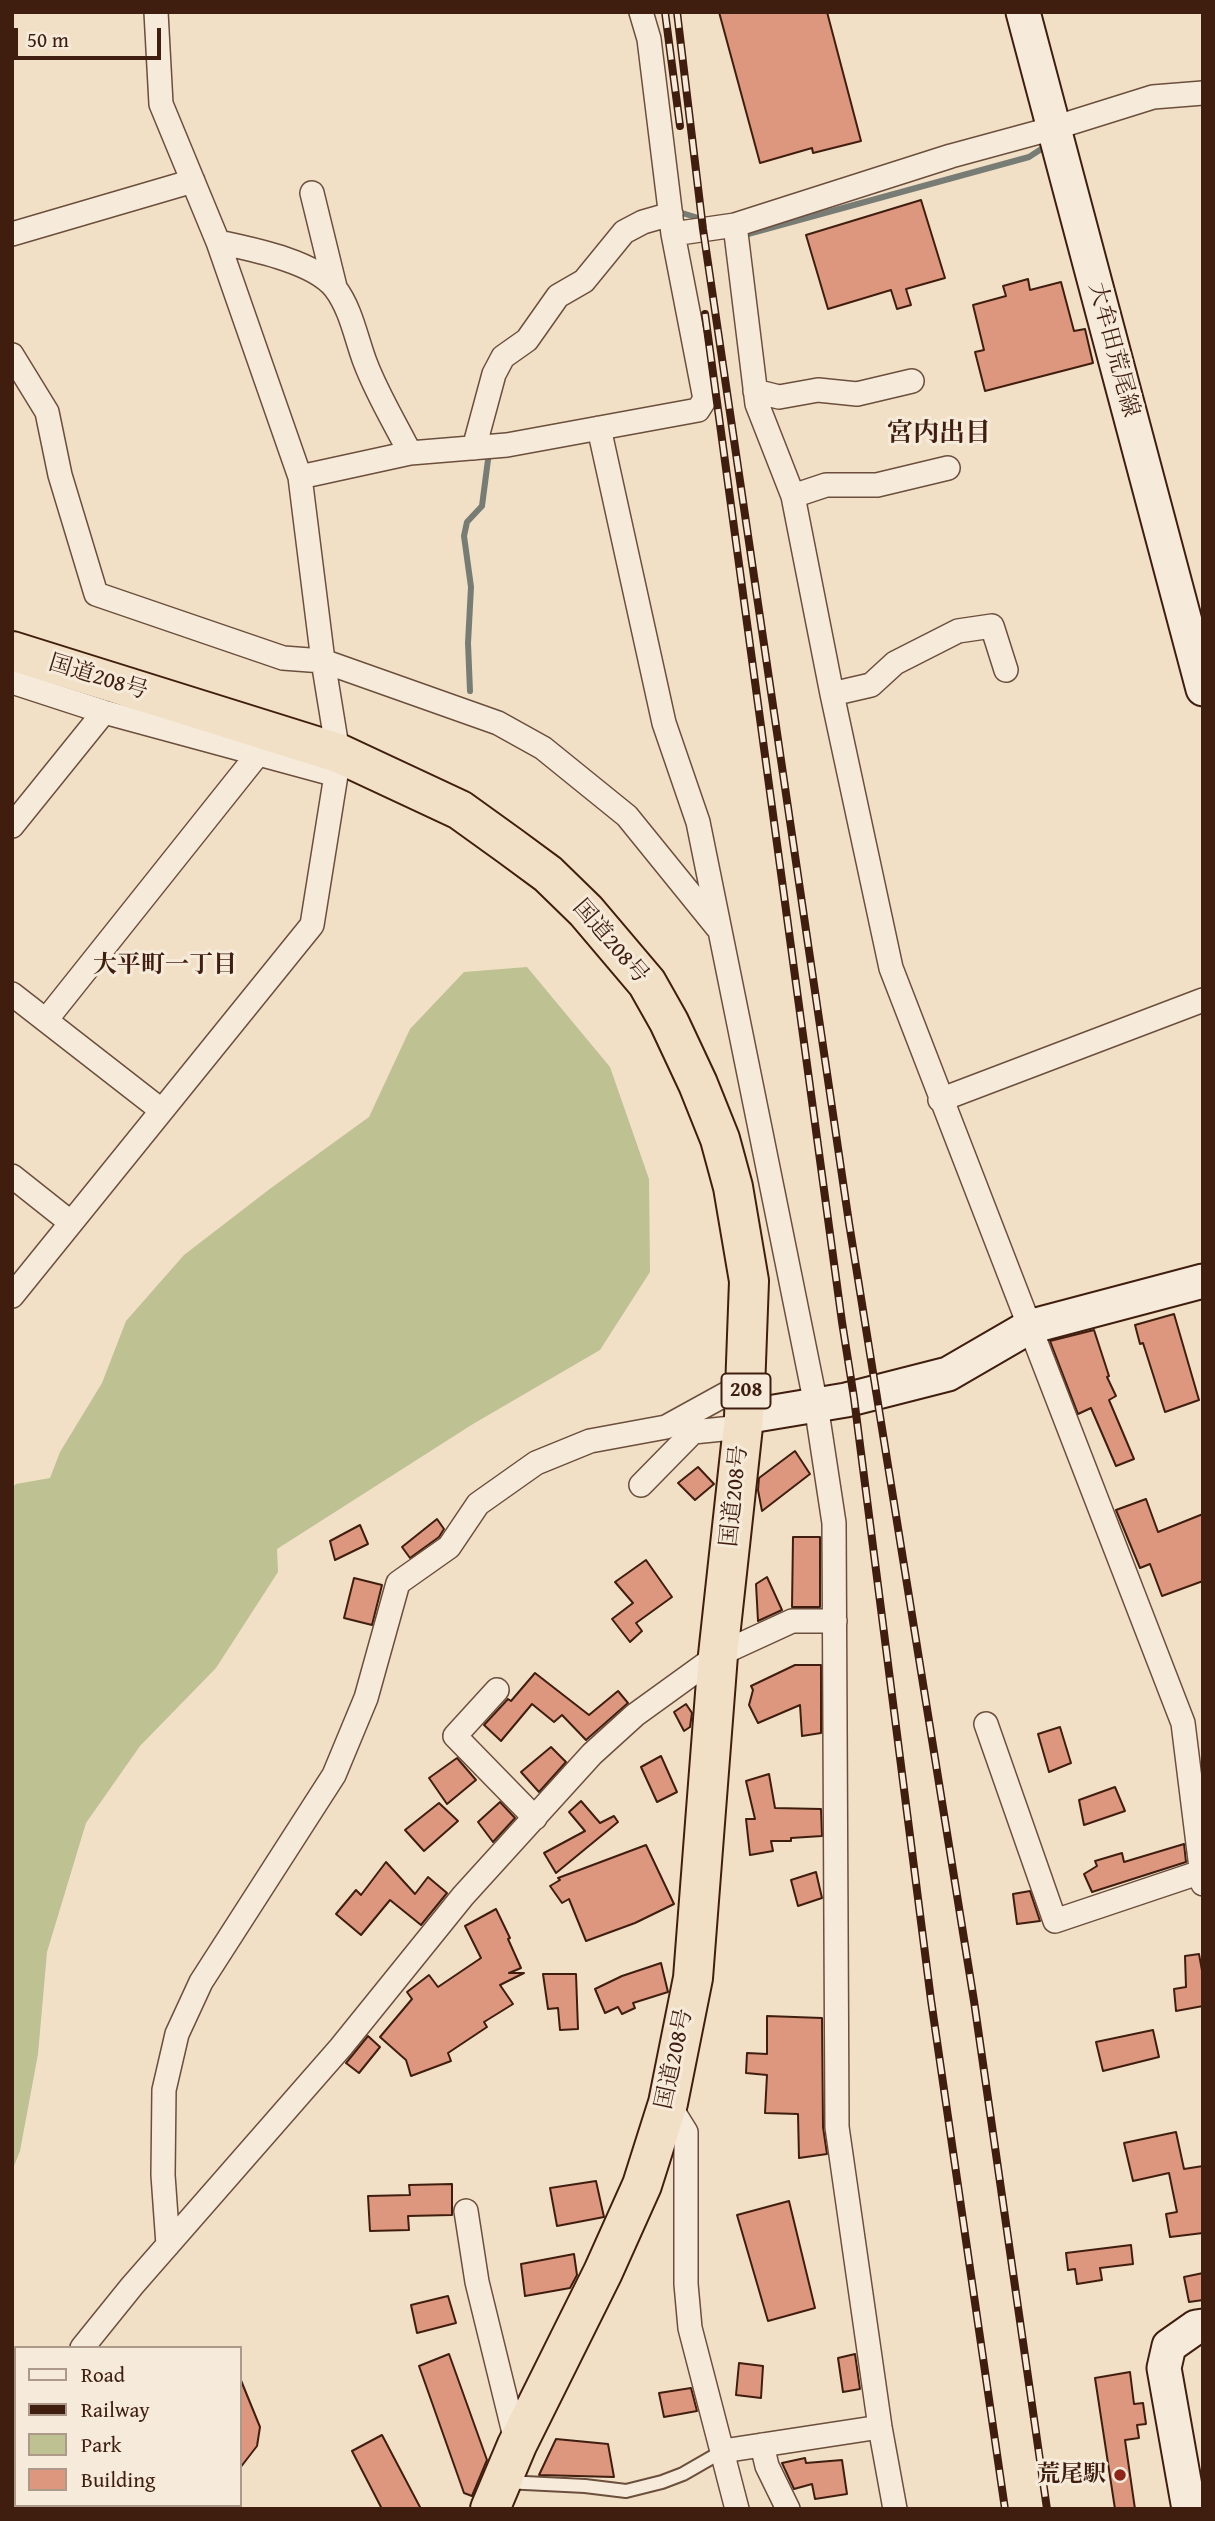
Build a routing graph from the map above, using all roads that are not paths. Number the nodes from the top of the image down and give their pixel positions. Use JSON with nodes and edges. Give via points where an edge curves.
{"nodes":[{"id":1,"x":156,"y":12,"type":"edge"},
{"id":2,"x":641,"y":12,"type":"edge"},
{"id":3,"x":1023,"y":12,"type":"edge"},
{"id":4,"x":1203,"y":93,"type":"edge"},
{"id":5,"x":1054,"y":128,"type":"junction"},
{"id":6,"x":193,"y":181,"type":"junction"},
{"id":7,"x":312,"y":193,"type":"dead end"},
{"id":8,"x":672,"y":224,"type":"junction"},
{"id":9,"x":735,"y":225,"type":"junction"},
{"id":10,"x":12,"y":234,"type":"edge"},
{"id":11,"x":218,"y":242,"type":"junction"},
{"id":12,"x":335,"y":288,"type":"junction"},
{"id":13,"x":12,"y":355,"type":"edge"},
{"id":14,"x":912,"y":381,"type":"dead end"},
{"id":15,"x":755,"y":391,"type":"junction"},
{"id":16,"x":599,"y":428,"type":"junction"},
{"id":17,"x":474,"y":448,"type":"junction"},
{"id":18,"x":410,"y":453,"type":"junction"},
{"id":19,"x":948,"y":468,"type":"dead end"},
{"id":20,"x":300,"y":477,"type":"junction"},
{"id":21,"x":793,"y":496,"type":"junction"},
{"id":22,"x":12,"y":652,"type":"edge"},
{"id":23,"x":323,"y":661,"type":"junction"},
{"id":24,"x":1006,"y":670,"type":"dead end"},
{"id":25,"x":12,"y":682,"type":"edge"},
{"id":26,"x":1203,"y":689,"type":"edge"},
{"id":27,"x":832,"y":694,"type":"junction"},
{"id":28,"x":104,"y":712,"type":"junction"},
{"id":29,"x":258,"y":754,"type":"junction"},
{"id":30,"x":337,"y":764,"type":"junction"},
{"id":31,"x":12,"y":826,"type":"edge"},
{"id":32,"x":722,"y":932,"type":"junction"},
{"id":33,"x":12,"y":994,"type":"edge"},
{"id":34,"x":1203,"y":1000,"type":"edge"},
{"id":35,"x":46,"y":1020,"type":"junction"},
{"id":36,"x":940,"y":1100,"type":"junction"},
{"id":37,"x":161,"y":1110,"type":"junction"},
{"id":38,"x":12,"y":1176,"type":"edge"},
{"id":39,"x":70,"y":1223,"type":"junction"},
{"id":40,"x":1203,"y":1282,"type":"edge"},
{"id":41,"x":12,"y":1296,"type":"edge"},
{"id":42,"x":1029,"y":1327,"type":"junction"},
{"id":43,"x":816,"y":1405,"type":"junction"},
{"id":44,"x":744,"y":1409,"type":"junction"},
{"id":45,"x":641,"y":1485,"type":"dead end"},
{"id":46,"x":835,"y":1621,"type":"junction"},
{"id":47,"x":718,"y":1655,"type":"junction"},
{"id":48,"x":497,"y":1690,"type":"dead end"},
{"id":49,"x":986,"y":1724,"type":"dead end"},
{"id":50,"x":1196,"y":1769,"type":"edge"},
{"id":51,"x":536,"y":1818,"type":"junction"},
{"id":52,"x":1202,"y":1878,"type":"edge"},
{"id":53,"x":668,"y":2103,"type":"junction"},
{"id":54,"x":466,"y":2211,"type":"dead end"},
{"id":55,"x":168,"y":2245,"type":"junction"},
{"id":56,"x":1203,"y":2326,"type":"edge"},
{"id":57,"x":84,"y":2346,"type":"edge"},
{"id":58,"x":880,"y":2427,"type":"junction"},
{"id":59,"x":517,"y":2445,"type":"junction"},
{"id":60,"x":762,"y":2445,"type":"junction"},
{"id":61,"x":723,"y":2451,"type":"junction"},
{"id":62,"x":496,"y":2495,"type":"edge"},
{"id":63,"x":737,"y":2509,"type":"edge"},
{"id":64,"x":788,"y":2509,"type":"edge"},
{"id":65,"x":895,"y":2509,"type":"edge"},
{"id":66,"x":1189,"y":2509,"type":"edge"}],
"edges":[{"from":1,"to":6,"type":"street","via":[[161,104]]},
{"from":2,"to":8,"type":"street","via":[[649,39]]},
{"from":3,"to":5,"type":"main road","name":"大牟田荒尾線"},
{"from":4,"to":5,"type":"street","via":[[1153,97]]},
{"from":5,"to":9,"type":"street"},
{"from":5,"to":26,"type":"main road","name":"大牟田荒尾線"},
{"from":6,"to":10,"type":"street"},
{"from":6,"to":11,"type":"street"},
{"from":7,"to":12,"type":"street"},
{"from":8,"to":9,"type":"street"},
{"from":8,"to":16,"type":"street","via":[[705,399],[698,410]]},
{"from":8,"to":17,"type":"street","via":[[643,222],[624,232],[584,281],[558,296],[527,340],[503,357]]},
{"from":9,"to":15,"type":"street"},
{"from":11,"to":12,"type":"street","via":[[261,251],[316,272]]},
{"from":11,"to":20,"type":"street"},
{"from":12,"to":18,"type":"street"},
{"from":13,"to":23,"type":"street","via":[[47,412],[60,475],[96,594],[283,658]]},
{"from":14,"to":15,"type":"street","via":[[857,394],[818,390],[779,397]]},
{"from":15,"to":21,"type":"street"},
{"from":16,"to":17,"type":"street"},
{"from":16,"to":32,"type":"street","via":[[664,723],[698,822]]},
{"from":17,"to":18,"type":"street"},
{"from":18,"to":20,"type":"street"},
{"from":19,"to":21,"type":"street","via":[[877,485],[826,485]]},
{"from":20,"to":23,"type":"street"},
{"from":21,"to":27,"type":"street"},
{"from":22,"to":30,"type":"highway","name":"国道208号","number":"208"},
{"from":23,"to":30,"type":"street"},
{"from":23,"to":32,"type":"street","via":[[498,723],[543,748],[627,816]]},
{"from":24,"to":27,"type":"street","via":[[992,626],[958,631],[895,663],[871,685]]},
{"from":25,"to":28,"type":"street"},
{"from":27,"to":36,"type":"street","via":[[891,968]]},
{"from":28,"to":29,"type":"street"},
{"from":28,"to":31,"type":"street"},
{"from":29,"to":30,"type":"street"},
{"from":29,"to":35,"type":"street"},
{"from":30,"to":37,"type":"street","via":[[313,925]]},
{"from":30,"to":44,"type":"highway","name":"国道208号","number":"208","via":[[460,810],[548,874],[647,983],[698,1084],[733,1187],[749,1281]]},
{"from":32,"to":43,"type":"street"},
{"from":33,"to":35,"type":"street"},
{"from":34,"to":36,"type":"street"},
{"from":35,"to":37,"type":"street"},
{"from":36,"to":42,"type":"street"},
{"from":37,"to":39,"type":"street"},
{"from":38,"to":39,"type":"street"},
{"from":39,"to":41,"type":"street"},
{"from":40,"to":42,"type":"main road"},
{"from":42,"to":43,"type":"main road","via":[[948,1374]]},
{"from":42,"to":50,"type":"street","via":[[1183,1723]]},
{"from":43,"to":44,"type":"main road"},
{"from":43,"to":46,"type":"street","via":[[834,1523]]},
{"from":44,"to":45,"type":"street","via":[[693,1432]]},
{"from":44,"to":47,"type":"highway","name":"国道208号","number":"208"},
{"from":44,"to":55,"type":"street","via":[[590,1441],[536,1463],[478,1504],[449,1546],[398,1583],[366,1698],[334,1775],[201,1982],[177,2034],[164,2090]]},
{"from":46,"to":47,"type":"street","via":[[792,1621]]},
{"from":46,"to":58,"type":"street","via":[[837,2127]]},
{"from":47,"to":51,"type":"street","via":[[635,1715],[592,1754]]},
{"from":47,"to":53,"type":"highway","name":"国道208号","number":"208","via":[[692,1978]]},
{"from":48,"to":51,"type":"street","via":[[455,1736]]},
{"from":49,"to":52,"type":"street","via":[[1055,1921]]},
{"from":50,"to":52,"type":"street"},
{"from":51,"to":55,"type":"street","via":[[463,1896],[341,2047]]},
{"from":53,"to":59,"type":"highway","name":"国道208号","number":"208","via":[[642,2185]]},
{"from":53,"to":61,"type":"street","via":[[685,2132],[685,2284],[690,2328]]},
{"from":54,"to":59,"type":"street","via":[[477,2282]]},
{"from":55,"to":57,"type":"street"},
{"from":56,"to":66,"type":"main road","via":[[1169,2346],[1164,2368]]},
{"from":58,"to":60,"type":"street"},
{"from":58,"to":65,"type":"street"},
{"from":59,"to":62,"type":"highway","name":"国道208号","number":"208"},
{"from":60,"to":61,"type":"street"},
{"from":60,"to":64,"type":"street"},
{"from":61,"to":62,"type":"lane","via":[[673,2478],[626,2491],[585,2486]]},
{"from":61,"to":63,"type":"street"}]}
